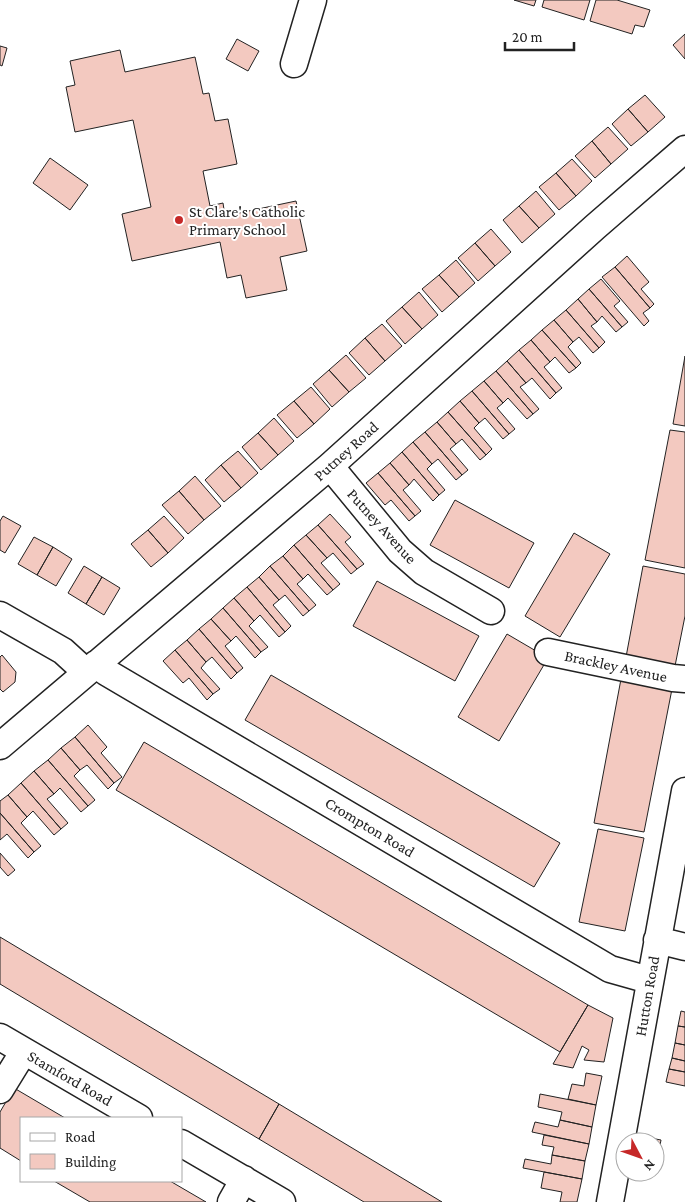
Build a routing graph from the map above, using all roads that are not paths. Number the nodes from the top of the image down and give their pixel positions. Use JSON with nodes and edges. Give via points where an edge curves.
{"nodes":[{"id":1,"x":313,"y":0,"type":"edge"},
{"id":2,"x":294,"y":64,"type":"dead end"},
{"id":3,"x":685,"y":149,"type":"edge"},
{"id":4,"x":330,"y":466,"type":"junction"},
{"id":5,"x":491,"y":611,"type":"dead end"},
{"id":6,"x":0,"y":615,"type":"edge"},
{"id":7,"x":548,"y":652,"type":"dead end"},
{"id":8,"x":91,"y":668,"type":"junction"},
{"id":9,"x":685,"y":679,"type":"edge"},
{"id":10,"x":0,"y":746,"type":"edge"},
{"id":11,"x":685,"y":791,"type":"edge"},
{"id":12,"x":657,"y":940,"type":"junction"},
{"id":13,"x":685,"y":947,"type":"edge"},
{"id":14,"x":649,"y":980,"type":"junction"},
{"id":15,"x":0,"y":1037,"type":"edge"},
{"id":16,"x":24,"y":1051,"type":"junction"},
{"id":17,"x":0,"y":1090,"type":"edge"},
{"id":18,"x":138,"y":1117,"type":"edge"},
{"id":19,"x":182,"y":1143,"type":"edge"},
{"id":20,"x":244,"y":1179,"type":"junction"},
{"id":21,"x":231,"y":1202,"type":"edge"},
{"id":22,"x":282,"y":1202,"type":"edge"},
{"id":23,"x":610,"y":1202,"type":"edge"}],
"edges":[{"from":1,"to":2,"type":"street"},
{"from":3,"to":4,"type":"street","name":"Putney Road"},
{"from":4,"to":5,"type":"street","name":"Putney Avenue","via":[[400,551],[424,572]]},
{"from":4,"to":8,"type":"street","name":"Putney Road"},
{"from":6,"to":8,"type":"street","name":"Crompton Road"},
{"from":7,"to":9,"type":"street","name":"Brackley Avenue"},
{"from":8,"to":10,"type":"street","name":"Putney Road"},
{"from":8,"to":14,"type":"street","name":"Crompton Road","via":[[115,677],[610,968]]},
{"from":11,"to":12,"type":"street","name":"Hutton Road"},
{"from":12,"to":13,"type":"street"},
{"from":12,"to":14,"type":"street","name":"Hutton Road"},
{"from":14,"to":23,"type":"street","name":"Hutton Road"},
{"from":15,"to":16,"type":"street","name":"Stamford Road"},
{"from":16,"to":17,"type":"street"},
{"from":16,"to":18,"type":"street","name":"Stamford Road"},
{"from":19,"to":20,"type":"street"},
{"from":20,"to":21,"type":"street"},
{"from":20,"to":22,"type":"street"}]}
